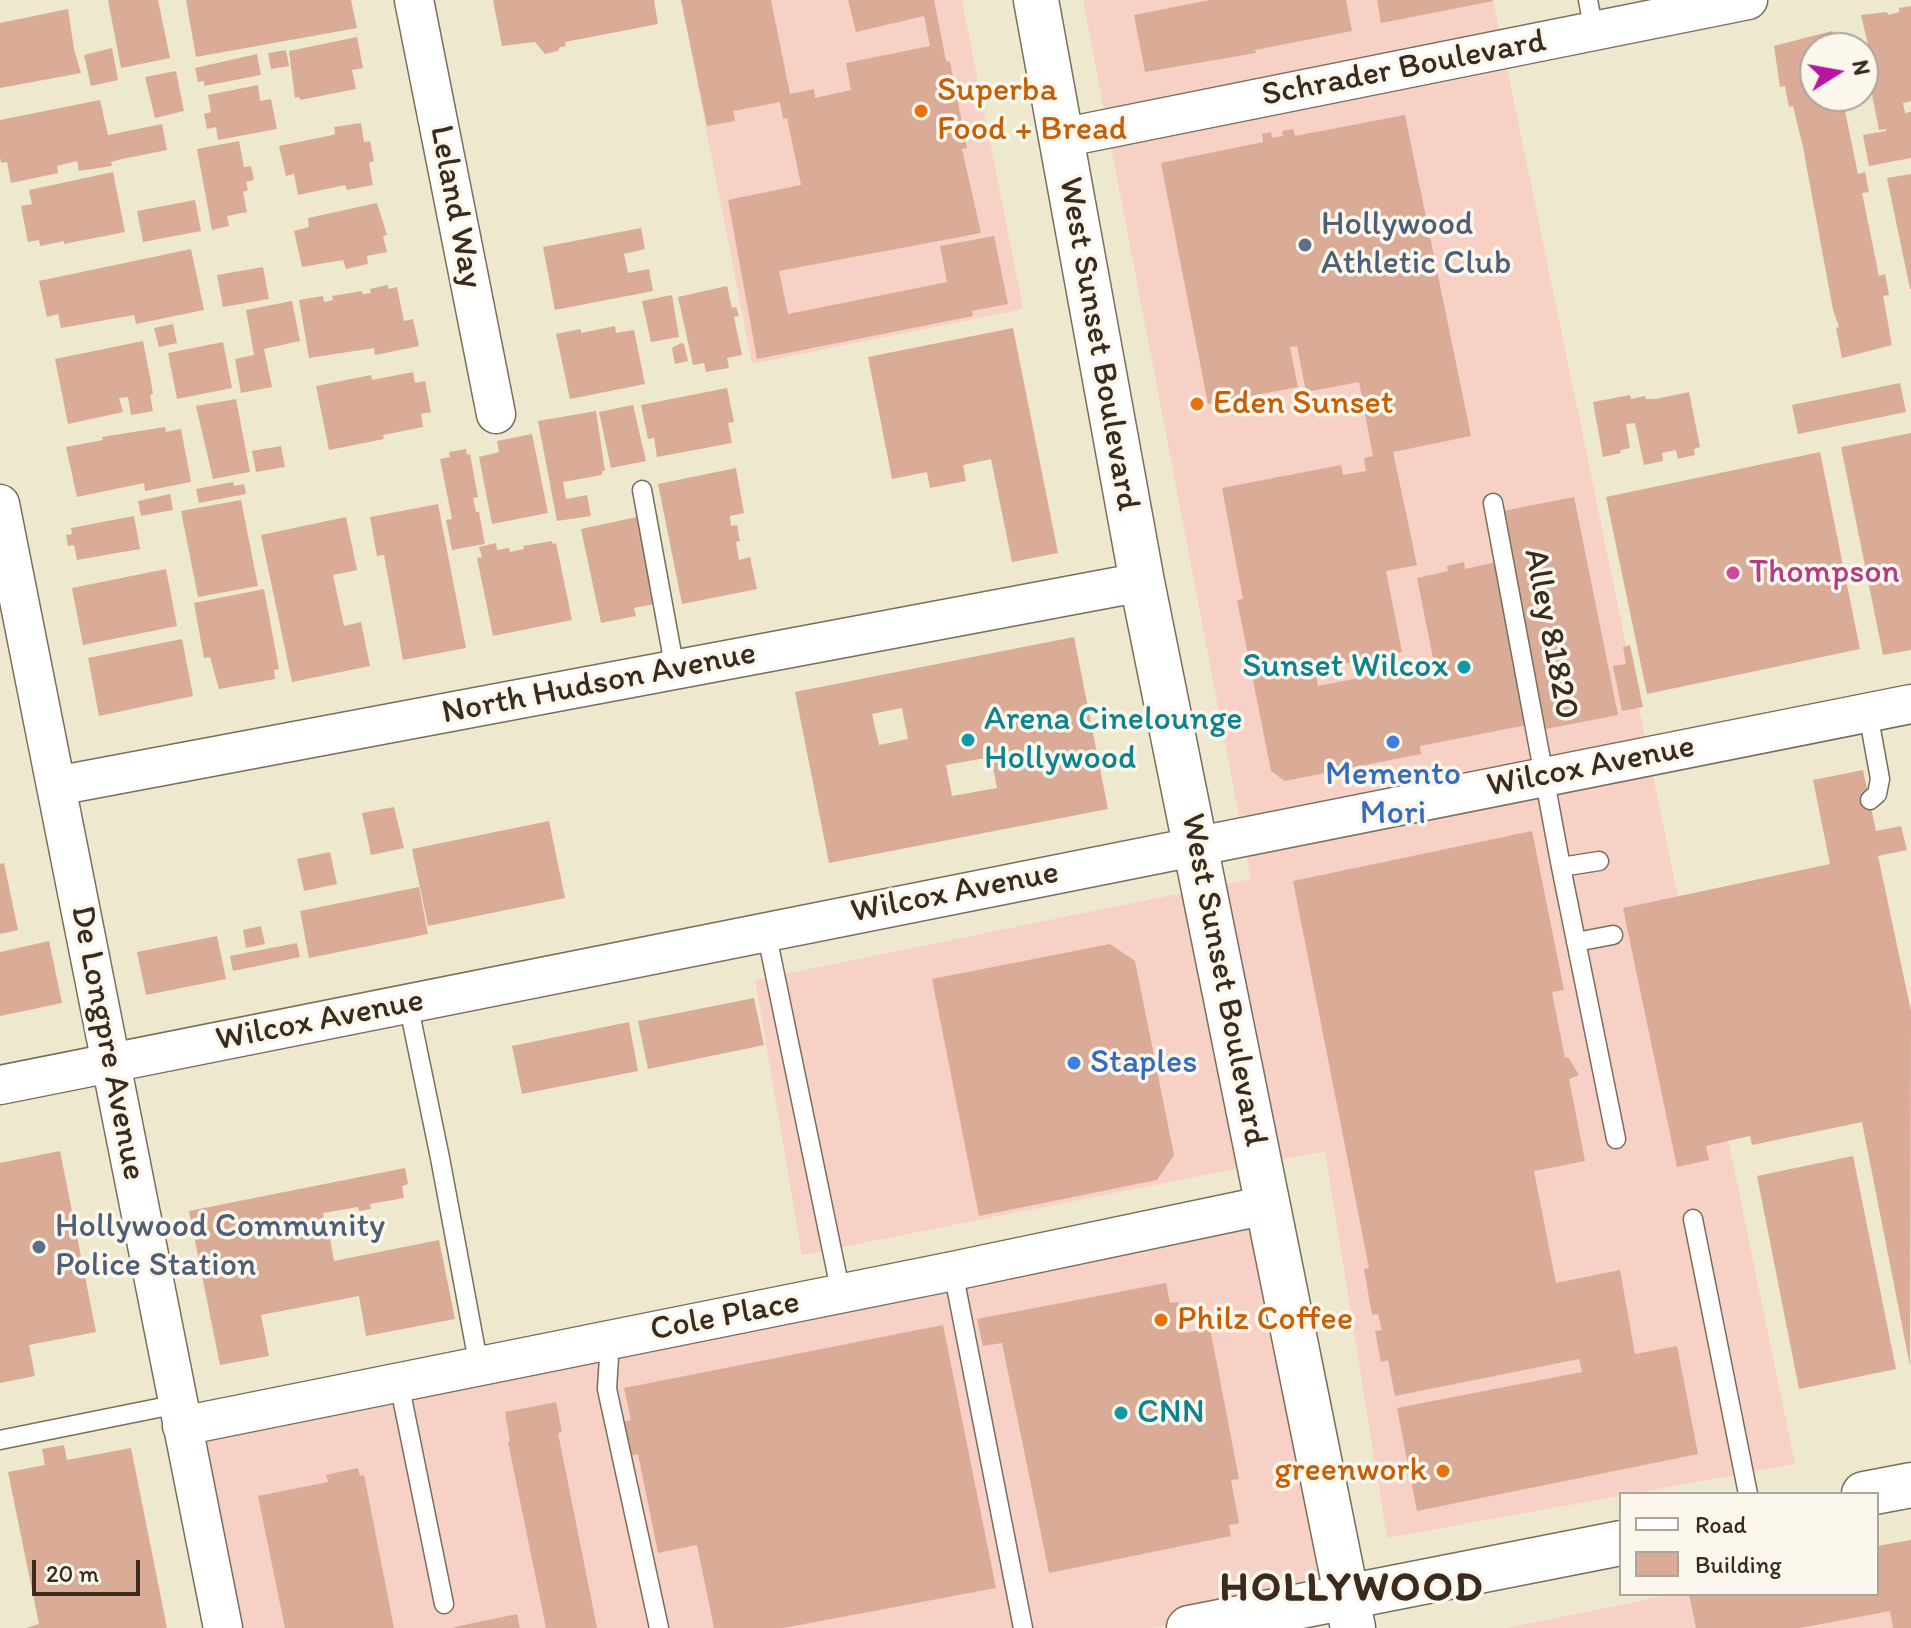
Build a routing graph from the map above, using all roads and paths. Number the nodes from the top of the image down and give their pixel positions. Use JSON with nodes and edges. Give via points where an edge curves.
{"nodes":[{"id":1,"x":414,"y":0,"type":"edge"},
{"id":2,"x":1036,"y":0,"type":"edge"},
{"id":3,"x":1748,"y":0,"type":"edge"},
{"id":4,"x":1675,"y":7,"type":"edge"},
{"id":5,"x":1591,"y":15,"type":"edge"},
{"id":6,"x":1061,"y":138,"type":"junction"},
{"id":7,"x":496,"y":414,"type":"dead end"},
{"id":8,"x":642,"y":490,"type":"dead end"},
{"id":9,"x":1493,"y":503,"type":"dead end"},
{"id":10,"x":0,"y":504,"type":"edge"},
{"id":11,"x":7,"y":579,"type":"edge"},
{"id":12,"x":1142,"y":582,"type":"junction"},
{"id":13,"x":675,"y":670,"type":"junction"},
{"id":14,"x":1911,"y":704,"type":"edge"},
{"id":15,"x":1868,"y":713,"type":"junction"},
{"id":16,"x":1544,"y":776,"type":"junction"},
{"id":17,"x":56,"y":786,"type":"junction"},
{"id":18,"x":1870,"y":800,"type":"dead end"},
{"id":19,"x":1196,"y":845,"type":"junction"},
{"id":20,"x":1599,"y":861,"type":"dead end"},
{"id":21,"x":1561,"y":867,"type":"junction"},
{"id":22,"x":766,"y":931,"type":"junction"},
{"id":23,"x":1613,"y":935,"type":"dead end"},
{"id":24,"x":1576,"y":942,"type":"junction"},
{"id":25,"x":408,"y":1003,"type":"junction"},
{"id":26,"x":110,"y":1063,"type":"junction"},
{"id":27,"x":0,"y":1085,"type":"edge"},
{"id":28,"x":1616,"y":1139,"type":"dead end"},
{"id":29,"x":1267,"y":1205,"type":"junction"},
{"id":30,"x":1693,"y":1219,"type":"dead end"},
{"id":31,"x":953,"y":1271,"type":"junction"},
{"id":32,"x":841,"y":1294,"type":"junction"},
{"id":33,"x":610,"y":1341,"type":"junction"},
{"id":34,"x":479,"y":1367,"type":"junction"},
{"id":35,"x":399,"y":1383,"type":"junction"},
{"id":36,"x":180,"y":1415,"type":"junction"},
{"id":37,"x":0,"y":1440,"type":"edge"},
{"id":38,"x":1911,"y":1485,"type":"edge"},
{"id":39,"x":1748,"y":1492,"type":"edge"},
{"id":40,"x":1874,"y":1492,"type":"edge"},
{"id":41,"x":1619,"y":1544,"type":"edge"},
{"id":42,"x":444,"y":1604,"type":"dead end"},
{"id":43,"x":1349,"y":1613,"type":"edge"},
{"id":44,"x":223,"y":1628,"type":"edge"},
{"id":45,"x":659,"y":1628,"type":"edge"},
{"id":46,"x":1023,"y":1628,"type":"edge"},
{"id":47,"x":1189,"y":1628,"type":"edge"}],
"edges":[{"from":1,"to":7,"type":"street","name":"Leland Way"},
{"from":2,"to":6,"type":"main road","name":"West Sunset Boulevard"},
{"from":3,"to":4,"type":"street","name":"Schrader Boulevard"},
{"from":4,"to":5,"type":"street","name":"Schrader Boulevard"},
{"from":5,"to":6,"type":"street","name":"Schrader Boulevard"},
{"from":6,"to":12,"type":"main road","name":"West Sunset Boulevard"},
{"from":8,"to":13,"type":"lane"},
{"from":9,"to":16,"type":"lane","name":"Alley 81820"},
{"from":10,"to":11,"type":"street","name":"De Longpre Avenue"},
{"from":11,"to":17,"type":"street","name":"De Longpre Avenue"},
{"from":12,"to":13,"type":"street","name":"North Hudson Avenue"},
{"from":12,"to":19,"type":"main road","name":"West Sunset Boulevard"},
{"from":13,"to":17,"type":"street","name":"North Hudson Avenue"},
{"from":14,"to":15,"type":"street","name":"Wilcox Avenue"},
{"from":15,"to":16,"type":"street","name":"Wilcox Avenue"},
{"from":15,"to":18,"type":"lane","via":[[1880,779]]},
{"from":16,"to":19,"type":"street","name":"Wilcox Avenue"},
{"from":16,"to":21,"type":"lane","name":"Alley 81820"},
{"from":17,"to":26,"type":"street","name":"De Longpre Avenue"},
{"from":19,"to":22,"type":"street","name":"Wilcox Avenue"},
{"from":19,"to":29,"type":"main road","name":"West Sunset Boulevard"},
{"from":20,"to":21,"type":"lane"},
{"from":21,"to":24,"type":"lane","name":"Alley 81820"},
{"from":22,"to":25,"type":"street","name":"Wilcox Avenue"},
{"from":22,"to":32,"type":"lane"},
{"from":23,"to":24,"type":"lane"},
{"from":24,"to":28,"type":"lane","name":"Alley 81820"},
{"from":25,"to":26,"type":"street","name":"Wilcox Avenue"},
{"from":25,"to":34,"type":"lane"},
{"from":26,"to":27,"type":"street","name":"Wilcox Avenue"},
{"from":26,"to":36,"type":"street","name":"De Longpre Avenue"},
{"from":29,"to":31,"type":"street","name":"Cole Place"},
{"from":29,"to":43,"type":"main road","name":"West Sunset Boulevard"},
{"from":30,"to":39,"type":"lane"},
{"from":31,"to":32,"type":"street","name":"Cole Place"},
{"from":31,"to":46,"type":"lane"},
{"from":32,"to":33,"type":"street","name":"Cole Place"},
{"from":33,"to":34,"type":"street","name":"Cole Place"},
{"from":33,"to":45,"type":"lane","via":[[607,1389]]},
{"from":34,"to":35,"type":"street","name":"Cole Place"},
{"from":35,"to":36,"type":"street","name":"Cole Place"},
{"from":35,"to":42,"type":"lane"},
{"from":36,"to":37,"type":"lane"},
{"from":36,"to":44,"type":"street","name":"De Longpre Avenue"},
{"from":38,"to":40,"type":"main road"},
{"from":41,"to":43,"type":"main road"},
{"from":43,"to":47,"type":"main road"}]}
